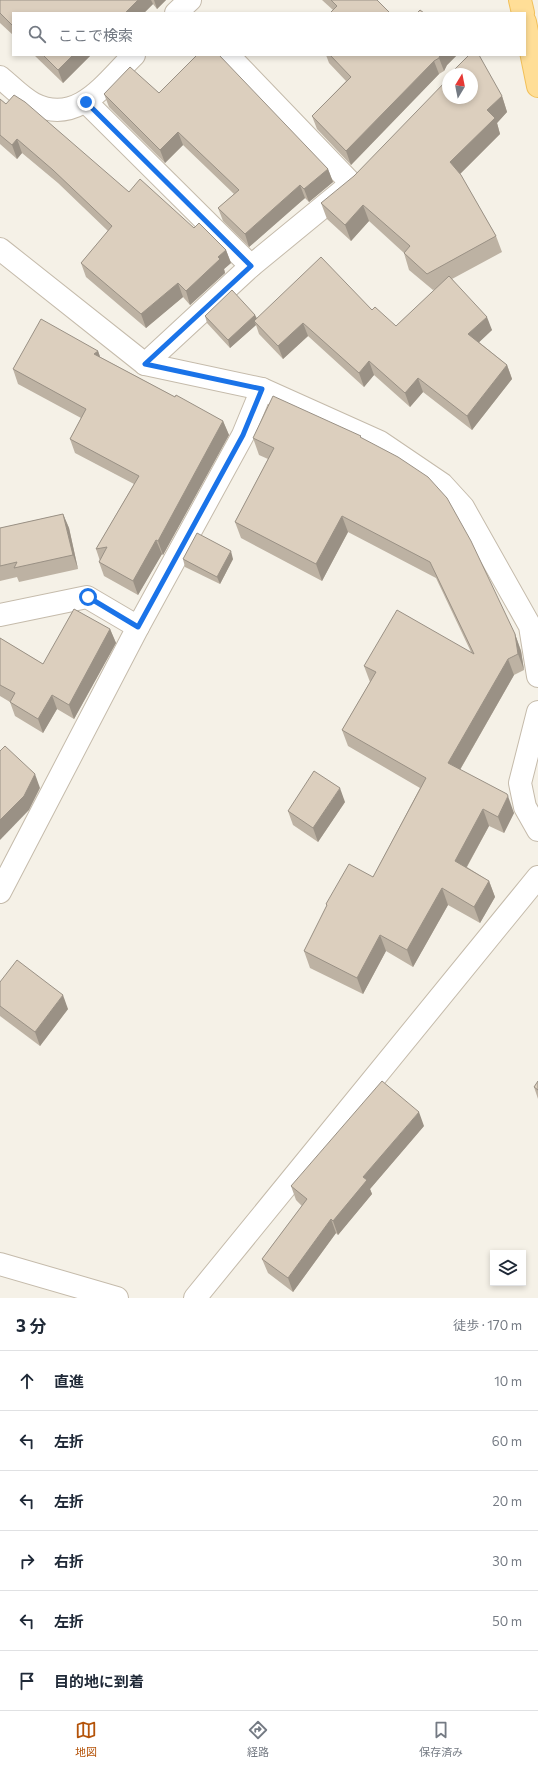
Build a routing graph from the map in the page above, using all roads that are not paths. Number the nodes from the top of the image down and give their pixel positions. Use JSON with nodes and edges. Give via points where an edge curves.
{"nodes":[{"id":1,"x":526,"y":33,"type":"edge"},
{"id":2,"x":133,"y":56,"type":"edge"},
{"id":3,"x":229,"y":56,"type":"edge"},
{"id":4,"x":0,"y":77,"type":"edge"},
{"id":5,"x":538,"y":86,"type":"edge"},
{"id":6,"x":86,"y":102,"type":"junction"},
{"id":7,"x":367,"y":166,"type":"edge"},
{"id":8,"x":351,"y":183,"type":"junction"},
{"id":9,"x":0,"y":249,"type":"edge"},
{"id":10,"x":251,"y":266,"type":"junction"},
{"id":11,"x":145,"y":364,"type":"junction"},
{"id":12,"x":262,"y":389,"type":"junction"},
{"id":13,"x":0,"y":615,"type":"edge"},
{"id":14,"x":138,"y":627,"type":"junction"},
{"id":15,"x":538,"y":676,"type":"edge"},
{"id":16,"x":538,"y":712,"type":"edge"},
{"id":17,"x":538,"y":830,"type":"edge"},
{"id":18,"x":538,"y":877,"type":"edge"},
{"id":19,"x":0,"y":892,"type":"edge"},
{"id":20,"x":0,"y":1264,"type":"edge"},
{"id":21,"x":117,"y":1298,"type":"edge"},
{"id":22,"x":195,"y":1298,"type":"edge"}],
"edges":[{"from":1,"to":5,"type":"main road"},
{"from":2,"to":6,"type":"street"},
{"from":3,"to":8,"type":"street"},
{"from":4,"to":6,"type":"street","via":[[33,103],[45,108],[66,110]]},
{"from":6,"to":10,"type":"street"},
{"from":7,"to":8,"type":"street"},
{"from":8,"to":10,"type":"street"},
{"from":9,"to":11,"type":"street"},
{"from":10,"to":11,"type":"street"},
{"from":11,"to":12,"type":"street"},
{"from":12,"to":14,"type":"street","via":[[243,435]]},
{"from":12,"to":15,"type":"street","via":[[380,442],[442,484],[463,507],[530,626]]},
{"from":13,"to":14,"type":"street","via":[[88,597]]},
{"from":14,"to":19,"type":"street"},
{"from":16,"to":17,"type":"street","via":[[520,783],[524,807]]},
{"from":18,"to":22,"type":"street"},
{"from":20,"to":21,"type":"street"}]}
